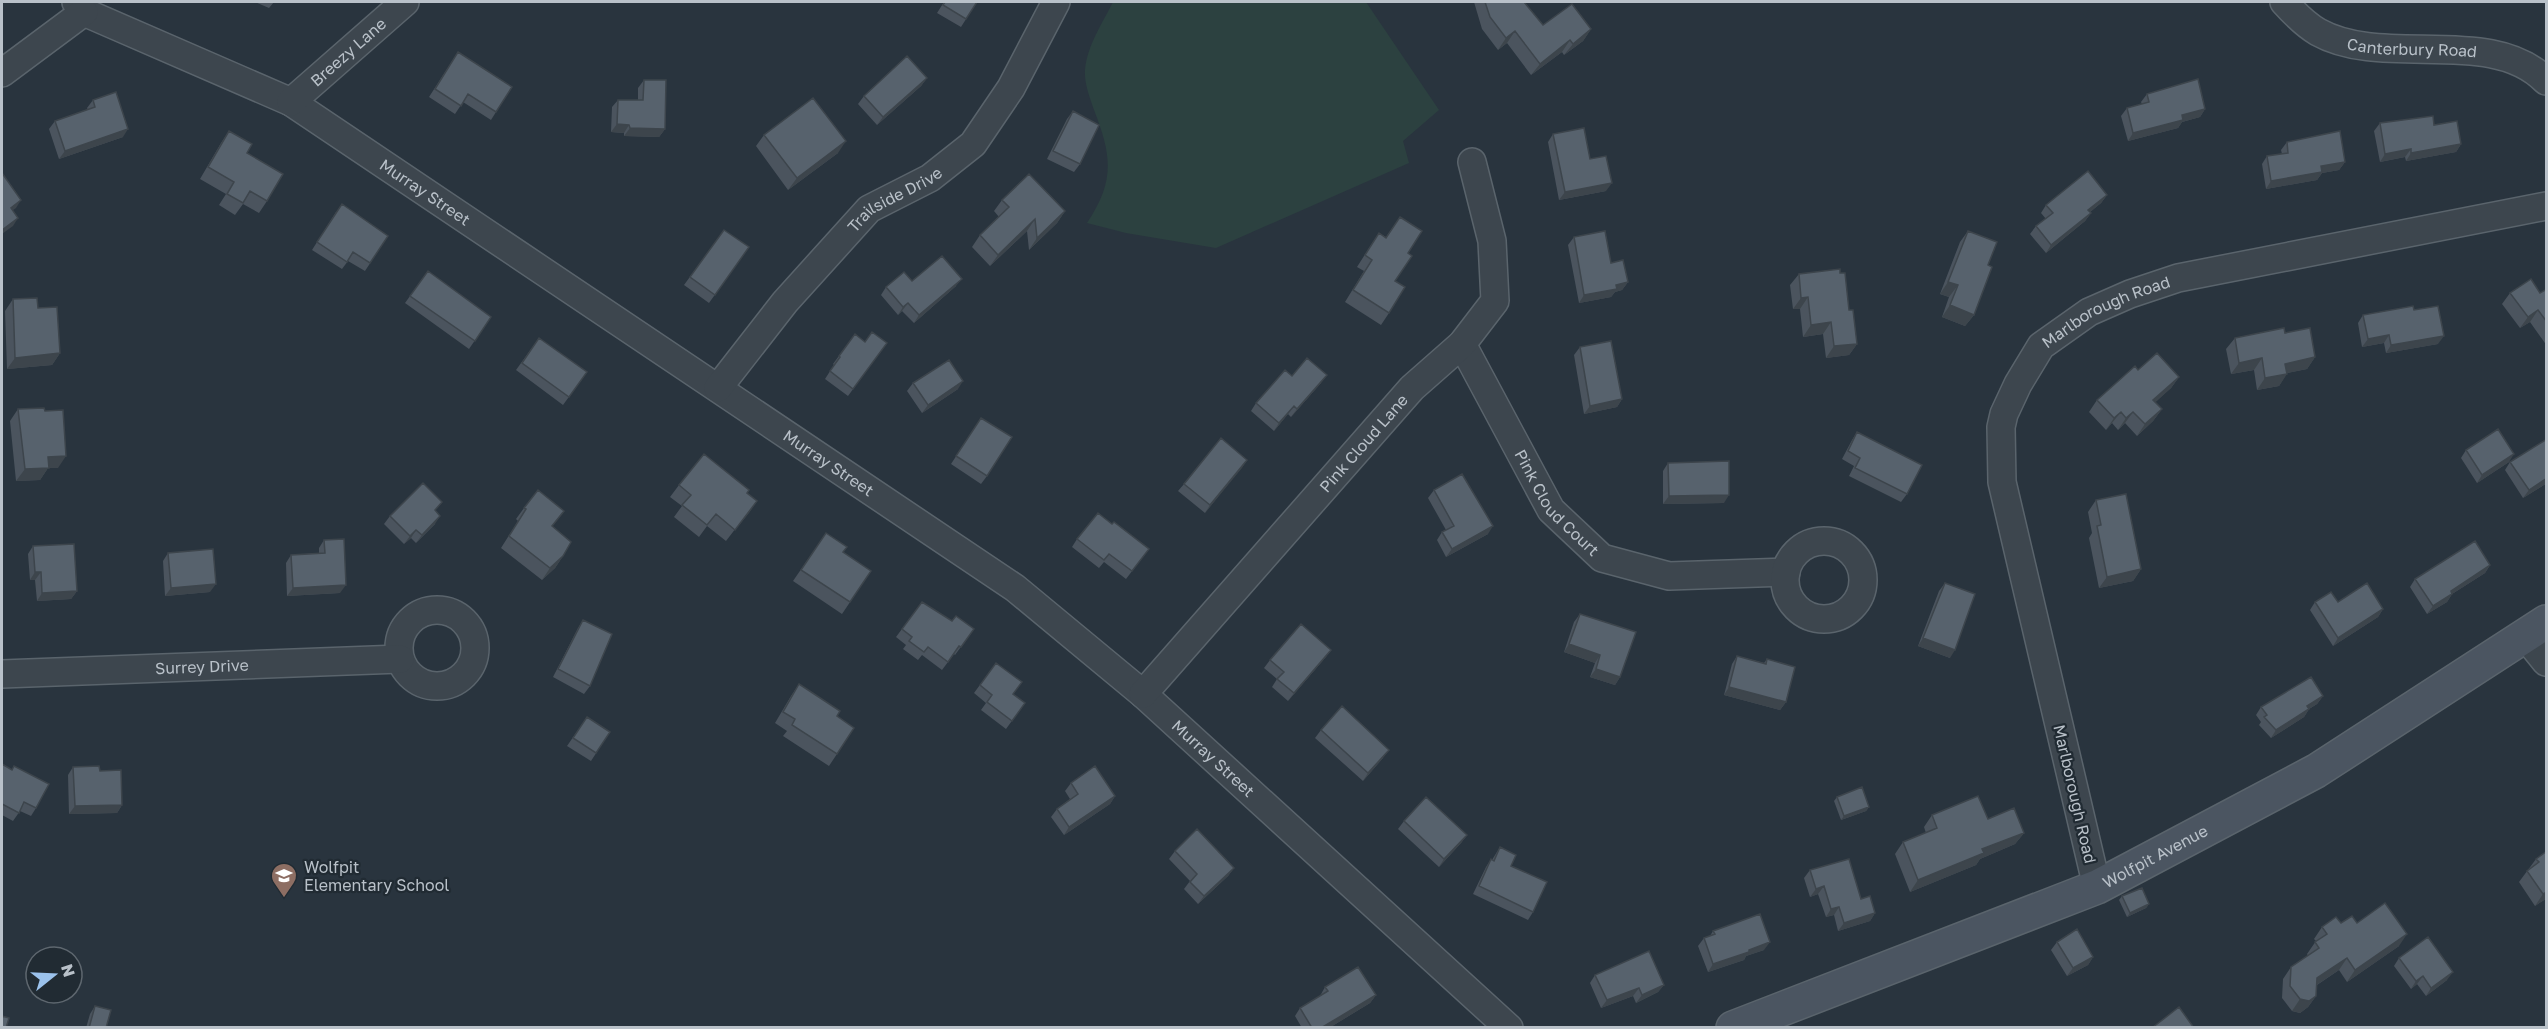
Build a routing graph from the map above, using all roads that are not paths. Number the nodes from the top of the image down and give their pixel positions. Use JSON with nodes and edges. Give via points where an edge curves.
{"nodes":[{"id":1,"x":405,"y":2,"type":"edge"},
{"id":2,"x":1056,"y":2,"type":"edge"},
{"id":3,"x":2284,"y":2,"type":"edge"},
{"id":4,"x":80,"y":7,"type":"edge"},
{"id":5,"x":2,"y":73,"type":"edge"},
{"id":6,"x":2547,"y":81,"type":"edge"},
{"id":7,"x":291,"y":102,"type":"junction"},
{"id":8,"x":1473,"y":162,"type":"dead end"},
{"id":9,"x":2547,"y":206,"type":"edge"},
{"id":10,"x":1462,"y":344,"type":"junction"},
{"id":11,"x":717,"y":388,"type":"junction"},
{"id":12,"x":1786,"y":572,"type":"dead end"},
{"id":13,"x":2536,"y":629,"type":"edge"},
{"id":14,"x":400,"y":659,"type":"dead end"},
{"id":15,"x":2547,"y":662,"type":"edge"},
{"id":16,"x":2,"y":674,"type":"edge"},
{"id":17,"x":1143,"y":694,"type":"junction"},
{"id":18,"x":2097,"y":887,"type":"junction"},
{"id":19,"x":1509,"y":1028,"type":"edge"},
{"id":20,"x":1733,"y":1028,"type":"edge"}],
"edges":[{"from":1,"to":7,"type":"street","name":"Breezy Lane"},
{"from":2,"to":11,"type":"street","name":"Trailside Drive","via":[[1011,87],[973,144],[930,178],[870,209],[784,302]]},
{"from":3,"to":6,"type":"street","name":"Canterbury Road","via":[[2318,32],[2358,45],[2443,48],[2510,58]]},
{"from":4,"to":5,"type":"street"},
{"from":4,"to":7,"type":"street","name":"Murray Street"},
{"from":7,"to":11,"type":"street","name":"Murray Street"},
{"from":8,"to":10,"type":"street","name":"Pink Cloud Lane","via":[[1492,241],[1495,301]]},
{"from":9,"to":18,"type":"street","name":"Marlborough Road","via":[[2178,278],[2089,312],[2041,346],[2004,414],[2002,482]]},
{"from":10,"to":12,"type":"street","name":"Pink Cloud Court","via":[[1551,510],[1602,558],[1669,576]]},
{"from":10,"to":17,"type":"street","name":"Pink Cloud Lane","via":[[1412,388]]},
{"from":11,"to":17,"type":"street","name":"Murray Street","via":[[1015,588]]},
{"from":13,"to":15,"type":"street"},
{"from":13,"to":18,"type":"street","name":"Wolfpit Avenue","via":[[2316,771]]},
{"from":14,"to":16,"type":"street","name":"Surrey Drive"},
{"from":17,"to":19,"type":"street","name":"Murray Street"},
{"from":18,"to":20,"type":"street","name":"Wolfpit Avenue"}]}
